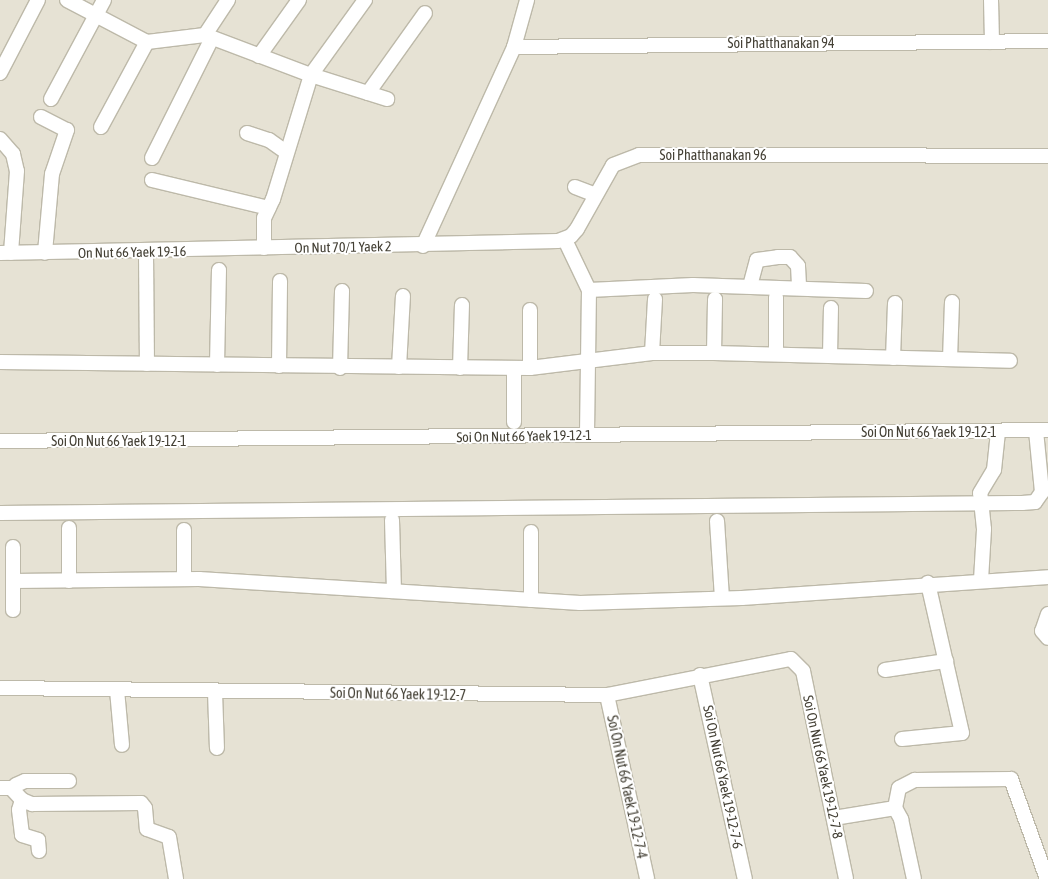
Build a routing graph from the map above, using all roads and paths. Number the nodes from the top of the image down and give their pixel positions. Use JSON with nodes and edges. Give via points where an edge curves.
{"nodes":[{"id":1,"x":38,"y":0,"type":"edge"},
{"id":2,"x":67,"y":0,"type":"edge"},
{"id":3,"x":104,"y":0,"type":"edge"},
{"id":4,"x":228,"y":0,"type":"edge"},
{"id":5,"x":299,"y":0,"type":"edge"},
{"id":6,"x":365,"y":0,"type":"edge"},
{"id":7,"x":527,"y":0,"type":"edge"},
{"id":8,"x":991,"y":0,"type":"edge"},
{"id":9,"x":425,"y":13,"type":"dead end"},
{"id":10,"x":95,"y":16,"type":"junction"},
{"id":11,"x":208,"y":37,"type":"junction"},
{"id":12,"x":1048,"y":41,"type":"edge"},
{"id":13,"x":147,"y":42,"type":"junction"},
{"id":14,"x":992,"y":42,"type":"junction"},
{"id":15,"x":514,"y":47,"type":"junction"},
{"id":16,"x":259,"y":56,"type":"junction"},
{"id":17,"x":0,"y":73,"type":"edge"},
{"id":18,"x":311,"y":75,"type":"junction"},
{"id":19,"x":368,"y":93,"type":"junction"},
{"id":20,"x":51,"y":99,"type":"dead end"},
{"id":21,"x":387,"y":99,"type":"dead end"},
{"id":22,"x":41,"y":116,"type":"dead end"},
{"id":23,"x":101,"y":127,"type":"dead end"},
{"id":24,"x":247,"y":133,"type":"dead end"},
{"id":25,"x":0,"y":139,"type":"edge"},
{"id":26,"x":285,"y":151,"type":"junction"},
{"id":27,"x":1048,"y":156,"type":"edge"},
{"id":28,"x":152,"y":158,"type":"dead end"},
{"id":29,"x":152,"y":180,"type":"dead end"},
{"id":30,"x":576,"y":187,"type":"dead end"},
{"id":31,"x":596,"y":195,"type":"junction"},
{"id":32,"x":269,"y":208,"type":"junction"},
{"id":33,"x":565,"y":240,"type":"junction"},
{"id":34,"x":423,"y":246,"type":"junction"},
{"id":35,"x":264,"y":248,"type":"junction"},
{"id":36,"x":146,"y":252,"type":"junction"},
{"id":37,"x":6,"y":253,"type":"edge"},
{"id":38,"x":45,"y":253,"type":"junction"},
{"id":39,"x":219,"y":270,"type":"dead end"},
{"id":40,"x":280,"y":280,"type":"dead end"},
{"id":41,"x":750,"y":286,"type":"junction"},
{"id":42,"x":799,"y":288,"type":"junction"},
{"id":43,"x":589,"y":290,"type":"junction"},
{"id":44,"x":342,"y":291,"type":"dead end"},
{"id":45,"x":866,"y":292,"type":"dead end"},
{"id":46,"x":403,"y":296,"type":"dead end"},
{"id":47,"x":776,"y":297,"type":"dead end"},
{"id":48,"x":655,"y":299,"type":"dead end"},
{"id":49,"x":715,"y":299,"type":"dead end"},
{"id":50,"x":952,"y":302,"type":"dead end"},
{"id":51,"x":895,"y":303,"type":"dead end"},
{"id":52,"x":462,"y":305,"type":"dead end"},
{"id":53,"x":831,"y":308,"type":"dead end"},
{"id":54,"x":530,"y":310,"type":"dead end"},
{"id":55,"x":652,"y":353,"type":"junction"},
{"id":56,"x":714,"y":353,"type":"junction"},
{"id":57,"x":776,"y":354,"type":"junction"},
{"id":58,"x":830,"y":355,"type":"junction"},
{"id":59,"x":894,"y":358,"type":"junction"},
{"id":60,"x":589,"y":360,"type":"junction"},
{"id":61,"x":950,"y":360,"type":"junction"},
{"id":62,"x":1010,"y":361,"type":"dead end"},
{"id":63,"x":0,"y":362,"type":"edge"},
{"id":64,"x":147,"y":364,"type":"junction"},
{"id":65,"x":217,"y":365,"type":"junction"},
{"id":66,"x":279,"y":366,"type":"junction"},
{"id":67,"x":399,"y":367,"type":"junction"},
{"id":68,"x":340,"y":368,"type":"junction"},
{"id":69,"x":460,"y":368,"type":"junction"},
{"id":70,"x":514,"y":368,"type":"junction"},
{"id":71,"x":530,"y":368,"type":"junction"},
{"id":72,"x":514,"y":422,"type":"dead end"},
{"id":73,"x":998,"y":431,"type":"junction"},
{"id":74,"x":1042,"y":431,"type":"edge"},
{"id":75,"x":587,"y":435,"type":"junction"},
{"id":76,"x":0,"y":441,"type":"edge"},
{"id":77,"x":981,"y":504,"type":"junction"},
{"id":78,"x":0,"y":513,"type":"edge"},
{"id":79,"x":392,"y":520,"type":"dead end"},
{"id":80,"x":717,"y":521,"type":"dead end"},
{"id":81,"x":69,"y":528,"type":"dead end"},
{"id":82,"x":184,"y":530,"type":"dead end"},
{"id":83,"x":531,"y":532,"type":"dead end"},
{"id":84,"x":13,"y":548,"type":"dead end"},
{"id":85,"x":1048,"y":576,"type":"edge"},
{"id":86,"x":184,"y":579,"type":"junction"},
{"id":87,"x":981,"y":580,"type":"junction"},
{"id":88,"x":13,"y":581,"type":"junction"},
{"id":89,"x":68,"y":581,"type":"junction"},
{"id":90,"x":928,"y":583,"type":"junction"},
{"id":91,"x":394,"y":591,"type":"junction"},
{"id":92,"x":722,"y":598,"type":"junction"},
{"id":93,"x":531,"y":600,"type":"junction"},
{"id":94,"x":13,"y":610,"type":"dead end"},
{"id":95,"x":1048,"y":614,"type":"edge"},
{"id":96,"x":1048,"y":638,"type":"edge"},
{"id":97,"x":791,"y":659,"type":"joint"},
{"id":98,"x":946,"y":661,"type":"junction"},
{"id":99,"x":885,"y":670,"type":"dead end"},
{"id":100,"x":700,"y":675,"type":"junction"},
{"id":101,"x":0,"y":688,"type":"edge"},
{"id":102,"x":118,"y":690,"type":"junction"},
{"id":103,"x":215,"y":692,"type":"junction"},
{"id":104,"x":607,"y":695,"type":"junction"},
{"id":105,"x":902,"y":738,"type":"dead end"},
{"id":106,"x":122,"y":745,"type":"dead end"},
{"id":107,"x":217,"y":748,"type":"dead end"},
{"id":108,"x":69,"y":781,"type":"dead end"},
{"id":109,"x":12,"y":793,"type":"edge"},
{"id":110,"x":895,"y":808,"type":"junction"},
{"id":111,"x":834,"y":818,"type":"junction"},
{"id":112,"x":39,"y":851,"type":"dead end"},
{"id":113,"x":176,"y":879,"type":"edge"},
{"id":114,"x":646,"y":879,"type":"edge"},
{"id":115,"x":745,"y":879,"type":"edge"},
{"id":116,"x":846,"y":879,"type":"edge"},
{"id":117,"x":914,"y":879,"type":"edge"},
{"id":118,"x":1047,"y":879,"type":"edge"}],
"edges":[{"from":1,"to":17,"type":"street"},
{"from":2,"to":10,"type":"street"},
{"from":3,"to":10,"type":"street"},
{"from":4,"to":11,"type":"street"},
{"from":5,"to":16,"type":"street"},
{"from":6,"to":18,"type":"street"},
{"from":7,"to":15,"type":"street"},
{"from":8,"to":14,"type":"street"},
{"from":9,"to":19,"type":"street"},
{"from":10,"to":13,"type":"street"},
{"from":10,"to":20,"type":"street"},
{"from":11,"to":13,"type":"street"},
{"from":11,"to":16,"type":"street"},
{"from":11,"to":28,"type":"street"},
{"from":12,"to":14,"type":"street","name":"Soi Phatthanakan 94"},
{"from":13,"to":23,"type":"street"},
{"from":14,"to":15,"type":"street","name":"Soi Phatthanakan 94"},
{"from":15,"to":34,"type":"street"},
{"from":16,"to":18,"type":"street"},
{"from":18,"to":19,"type":"street"},
{"from":18,"to":26,"type":"street"},
{"from":19,"to":21,"type":"street"},
{"from":22,"to":38,"type":"street","via":[[67,130],[52,174]]},
{"from":24,"to":26,"type":"street","via":[[269,140]]},
{"from":25,"to":37,"type":"street","via":[[13,154],[17,171]]},
{"from":26,"to":32,"type":"street"},
{"from":27,"to":31,"type":"street","name":"Soi Phatthanakan 96","via":[[639,156],[613,165]]},
{"from":29,"to":32,"type":"street"},
{"from":30,"to":31,"type":"street"},
{"from":31,"to":33,"type":"street","name":"Soi Phatthanakan 96","via":[[577,228]]},
{"from":32,"to":35,"type":"street","via":[[264,218]]},
{"from":33,"to":34,"type":"street"},
{"from":33,"to":43,"type":"street"},
{"from":34,"to":35,"type":"street","name":"On Nut 70/1 Yaek 2"},
{"from":35,"to":36,"type":"street","name":"On Nut 66 Yaek 19-16"},
{"from":36,"to":38,"type":"street","name":"On Nut 66 Yaek 19-16"},
{"from":36,"to":64,"type":"street"},
{"from":37,"to":38,"type":"street","name":"On Nut 66 Yaek 19-16"},
{"from":39,"to":65,"type":"street"},
{"from":40,"to":66,"type":"street"},
{"from":41,"to":42,"type":"street"},
{"from":41,"to":42,"type":"street","via":[[757,260],[767,256],[790,257],[801,271]]},
{"from":41,"to":43,"type":"street"},
{"from":42,"to":45,"type":"street"},
{"from":43,"to":60,"type":"street"},
{"from":44,"to":68,"type":"street"},
{"from":46,"to":67,"type":"street"},
{"from":47,"to":57,"type":"street"},
{"from":48,"to":55,"type":"street"},
{"from":49,"to":56,"type":"street"},
{"from":50,"to":61,"type":"street"},
{"from":51,"to":59,"type":"street"},
{"from":52,"to":69,"type":"street"},
{"from":53,"to":58,"type":"street"},
{"from":54,"to":71,"type":"street"},
{"from":55,"to":56,"type":"street"},
{"from":55,"to":60,"type":"street"},
{"from":56,"to":57,"type":"street"},
{"from":57,"to":58,"type":"street"},
{"from":58,"to":59,"type":"street"},
{"from":59,"to":61,"type":"street"},
{"from":60,"to":71,"type":"street"},
{"from":60,"to":75,"type":"street"},
{"from":61,"to":62,"type":"street"},
{"from":63,"to":64,"type":"street"},
{"from":64,"to":65,"type":"street"},
{"from":65,"to":66,"type":"street"},
{"from":66,"to":68,"type":"street"},
{"from":67,"to":68,"type":"street"},
{"from":67,"to":69,"type":"street"},
{"from":69,"to":70,"type":"street"},
{"from":70,"to":71,"type":"street"},
{"from":70,"to":72,"type":"street"},
{"from":73,"to":74,"type":"street","name":"Soi On Nut 66 Yaek 19-12-1"},
{"from":73,"to":75,"type":"street","name":"Soi On Nut 66 Yaek 19-12-1"},
{"from":73,"to":77,"type":"street","via":[[994,470],[980,493]]},
{"from":74,"to":77,"type":"street","via":[[1040,498],[1035,502]]},
{"from":75,"to":76,"type":"street","name":"Soi On Nut 66 Yaek 19-12-1"},
{"from":77,"to":78,"type":"street"},
{"from":77,"to":87,"type":"street"},
{"from":79,"to":91,"type":"street"},
{"from":80,"to":92,"type":"street"},
{"from":81,"to":89,"type":"street"},
{"from":82,"to":86,"type":"street"},
{"from":83,"to":93,"type":"street"},
{"from":84,"to":88,"type":"street"},
{"from":85,"to":87,"type":"street"},
{"from":86,"to":89,"type":"street"},
{"from":86,"to":91,"type":"street"},
{"from":87,"to":90,"type":"street"},
{"from":88,"to":89,"type":"street"},
{"from":88,"to":94,"type":"street"},
{"from":90,"to":92,"type":"street"},
{"from":90,"to":98,"type":"street"},
{"from":91,"to":93,"type":"street"},
{"from":92,"to":93,"type":"street","via":[[580,602]]},
{"from":95,"to":96,"type":"street","via":[[1042,631]]},
{"from":97,"to":100,"type":"street","name":"Soi On Nut 66 Yaek 19-12-7"},
{"from":97,"to":111,"type":"street","name":"Soi On Nut 66 Yaek 19-12-7-8","via":[[803,672]]},
{"from":98,"to":99,"type":"street"},
{"from":98,"to":105,"type":"street","via":[[962,733]]},
{"from":100,"to":104,"type":"street","name":"Soi On Nut 66 Yaek 19-12-7"},
{"from":100,"to":115,"type":"street","name":"Soi On Nut 66 Yaek 19-12-7-6"},
{"from":101,"to":102,"type":"street","name":"Soi On Nut 66 Yaek 19-12-7"},
{"from":102,"to":103,"type":"street","name":"Soi On Nut 66 Yaek 19-12-7"},
{"from":102,"to":106,"type":"street"},
{"from":103,"to":104,"type":"street","name":"Soi On Nut 66 Yaek 19-12-7"},
{"from":103,"to":107,"type":"street"},
{"from":104,"to":114,"type":"street","name":"Soi On Nut 66 Yaek 19-12-7-4"},
{"from":108,"to":109,"type":"street","via":[[25,781],[16,784]]},
{"from":109,"to":112,"type":"street","via":[[19,810],[22,836],[38,840]]},
{"from":109,"to":113,"type":"street","via":[[32,804],[142,804],[146,808],[148,829],[170,837]]},
{"from":110,"to":111,"type":"street"},
{"from":110,"to":117,"type":"street","via":[[901,819]]},
{"from":110,"to":118,"type":"street","via":[[899,788],[915,780],[1011,779]]},
{"from":111,"to":116,"type":"street","name":"Soi On Nut 66 Yaek 19-12-7-8"}]}
